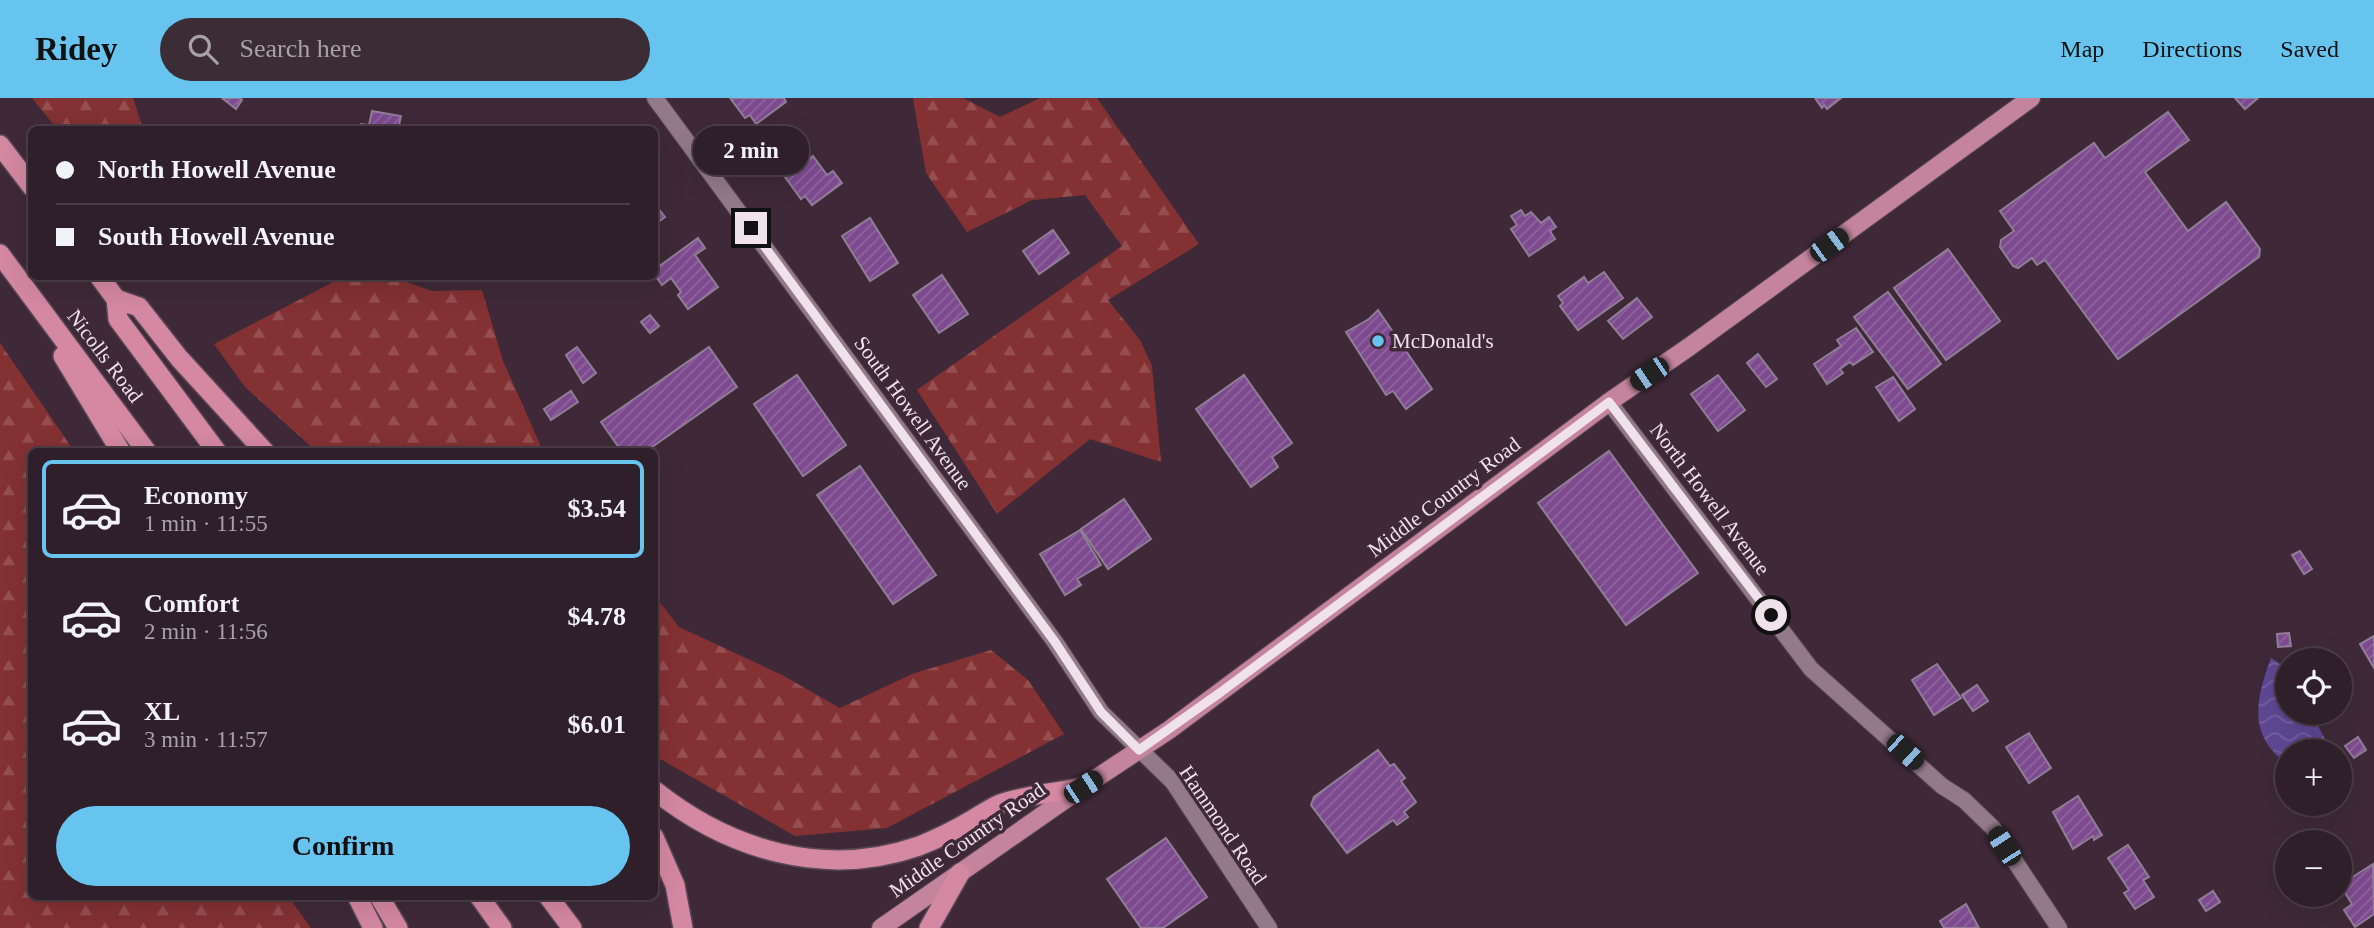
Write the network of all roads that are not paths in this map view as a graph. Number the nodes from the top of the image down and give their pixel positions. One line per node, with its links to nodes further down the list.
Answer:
1 (655, 98): 14 (street, South Howell Avenue)
2 (2031, 98): 9 (main road, Middle Country Road)
3 (0, 145): 4 (highway)
4 (28, 182)
5 (0, 254): 6 (highway, Nicolls Road)
6 (13, 271): 10 (highway); 11 (highway, Nicolls Road)
7 (102, 280): 8 (highway, Nicolls Road)
8 (116, 299): 12 (highway, Nicolls Road); 13 (highway)
9 (1609, 402): 14 (main road, Middle Country Road); 31 (street, North Howell Avenue)
10 (119, 448)
11 (145, 448)
12 (214, 448)
13 (261, 448)
14 (1139, 750): 15 (main road, Middle Country Road); 30 (street, Hammond Road)
15 (1083, 787): 16 (highway); 18 (main road, Middle Country Road)
16 (658, 793)
17 (658, 846): 27 (highway)
18 (960, 873): 28 (main road, Middle Country Road); 29 (highway)
19 (358, 900): 23 (highway)
20 (381, 900): 24 (highway)
21 (482, 900): 25 (highway)
22 (551, 900): 26 (highway)
23 (373, 928)
24 (398, 928)
25 (502, 928)
26 (572, 928)
27 (683, 928)
28 (881, 928)
29 (929, 928)
30 (1269, 928)
31 (2059, 928)

